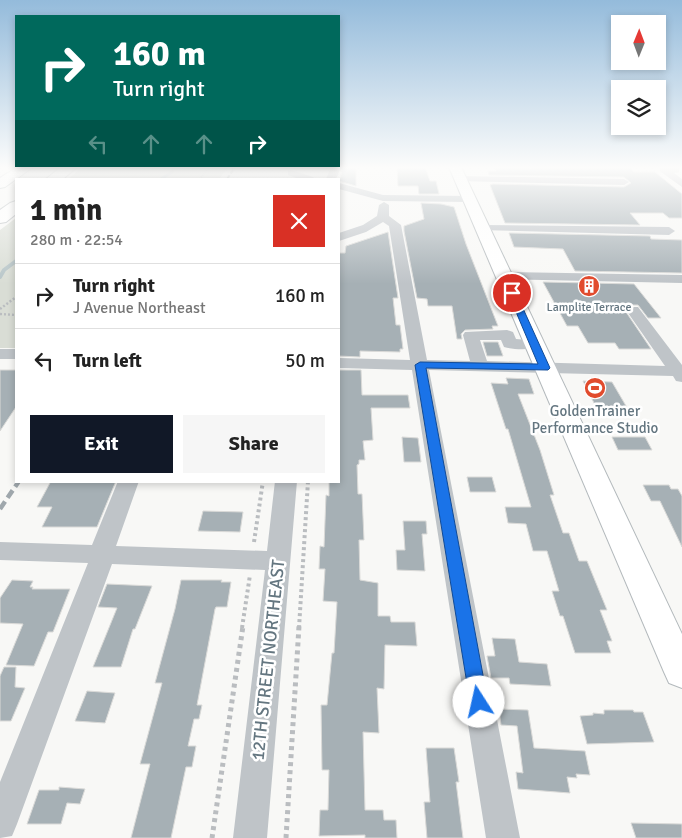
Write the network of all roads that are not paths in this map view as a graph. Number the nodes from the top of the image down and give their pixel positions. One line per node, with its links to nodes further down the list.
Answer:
1 (378, 206): 8 (street)
2 (381, 206): 16 (street)
3 (472, 206): 6 (main road)
4 (15, 207): 5 (highway)
5 (0, 218)
6 (483, 228): 7 (street); 9 (main road)
7 (670, 231)
8 (340, 237)
9 (505, 276): 10 (street); 14 (main road)
10 (682, 280)
11 (633, 310): 18 (street)
12 (0, 354): 13 (street)
13 (15, 354)
14 (540, 356): 17 (street); 17 (street); 18 (street); 24 (main road)
15 (340, 363): 16 (street)
16 (420, 365): 17 (street); 27 (street)
17 (480, 366)
18 (680, 373)
19 (128, 483): 22 (street)
20 (286, 483): 23 (street, 12TH STREET NORTHEAST)
21 (0, 551): 22 (street)
22 (102, 556): 23 (street); 25 (street)
23 (278, 561): 26 (street, 12TH STREET NORTHEAST)
24 (682, 672)
25 (0, 824)
26 (250, 838)
27 (503, 838)

